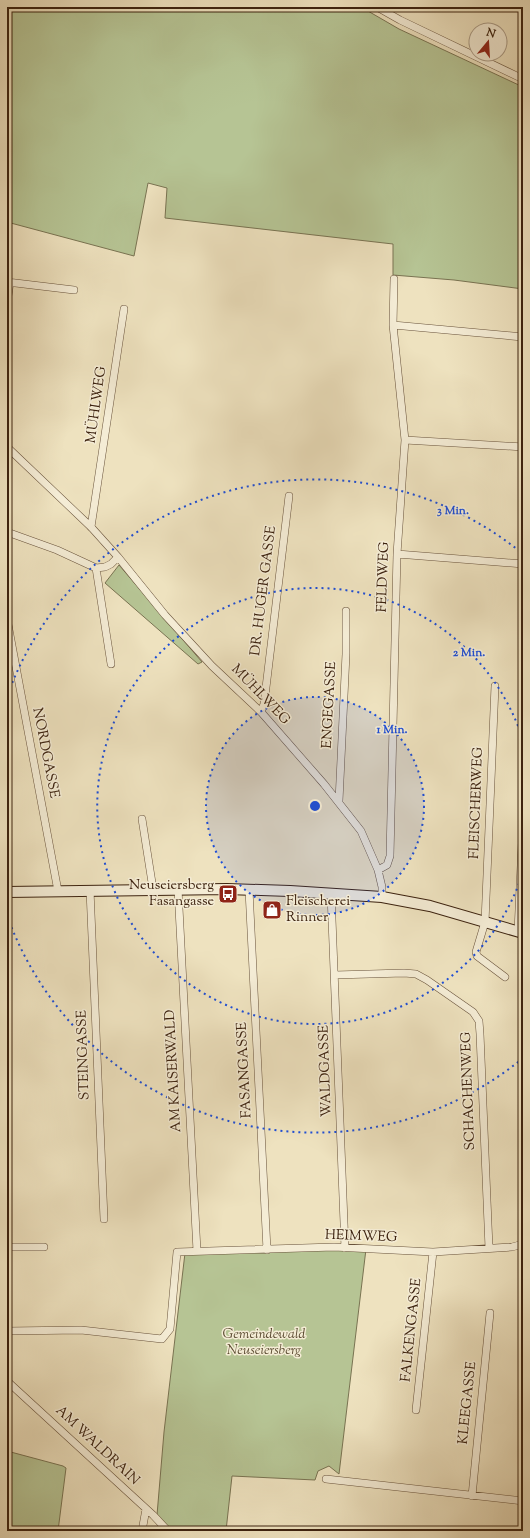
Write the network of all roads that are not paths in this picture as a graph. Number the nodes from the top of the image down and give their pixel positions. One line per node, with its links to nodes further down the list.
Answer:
1 (377, 7): 2 (street)
2 (523, 79)
3 (394, 279): 8 (street, FELDWEG)
4 (9, 282): 5 (street); 6 (street)
5 (74, 290)
6 (7, 303)
7 (124, 309): 14 (street, MÜHLWEG)
8 (393, 325): 9 (street); 10 (street, FELDWEG)
9 (523, 337)
10 (405, 440): 11 (street); 16 (street, FELDWEG)
11 (523, 446)
12 (7, 447): 14 (street, MÜHLWEG)
13 (289, 496): 24 (street, DR. HUGER GASSE)
14 (91, 527): 17 (street, MÜHLWEG)
15 (7, 532): 19 (street)
16 (397, 554): 18 (street); 28 (street, FELDWEG)
17 (118, 557): 19 (street); 24 (street, MÜHLWEG)
18 (523, 564)
19 (96, 568): 22 (street)
20 (346, 611): 25 (street, ENGEGASSE)
21 (7, 619): 33 (street, NORDGASSE)
22 (111, 664)
23 (495, 686): 37 (street, FLEISCHERWEG)
24 (261, 712): 25 (street, MÜHLWEG)
25 (338, 802): 28 (street, MÜHLWEG)
26 (142, 819): 31 (street)
27 (523, 821): 38 (street)
28 (378, 870): 36 (street, MÜHLWEG)
29 (178, 889): 31 (street); 32 (street); 48 (street, AM KAISERWALD)
30 (90, 890): 31 (street); 33 (street); 41 (street, STEINGASSE)
31 (153, 890)
32 (249, 890): 35 (street); 47 (street, FASANGASSE)
33 (58, 891): 34 (street)
34 (7, 892)
35 (331, 894): 36 (street); 39 (street, WALDGASSE)
36 (382, 897): 37 (street)
37 (485, 922): 38 (street); 40 (street, FLEISCHERWEG)
38 (521, 933)
39 (335, 975): 45 (street, WALDGASSE); 46 (street, SCHACHENWEG)
40 (505, 977)
41 (104, 1219)
42 (523, 1244): 46 (street, HEIMWEG)
43 (44, 1247): 44 (street)
44 (7, 1248)
45 (345, 1248): 47 (street, HEIMWEG); 49 (street, HEIMWEG)
46 (489, 1248): 49 (street, HEIMWEG)
47 (267, 1250): 48 (street, HEIMWEG)
48 (197, 1251): 51 (street, HEIMWEG)
49 (433, 1252): 53 (street, FALKENGASSE)
50 (490, 1313): 55 (street, KLEEGASSE)
51 (7, 1331)
52 (7, 1381): 57 (street, AM WALDRAIN)
53 (416, 1410)
54 (326, 1479): 55 (street)
55 (472, 1496): 56 (street)
56 (523, 1501)
57 (146, 1509): 58 (street); 59 (street, AM WALDRAIN)
58 (142, 1531)
59 (168, 1531)

